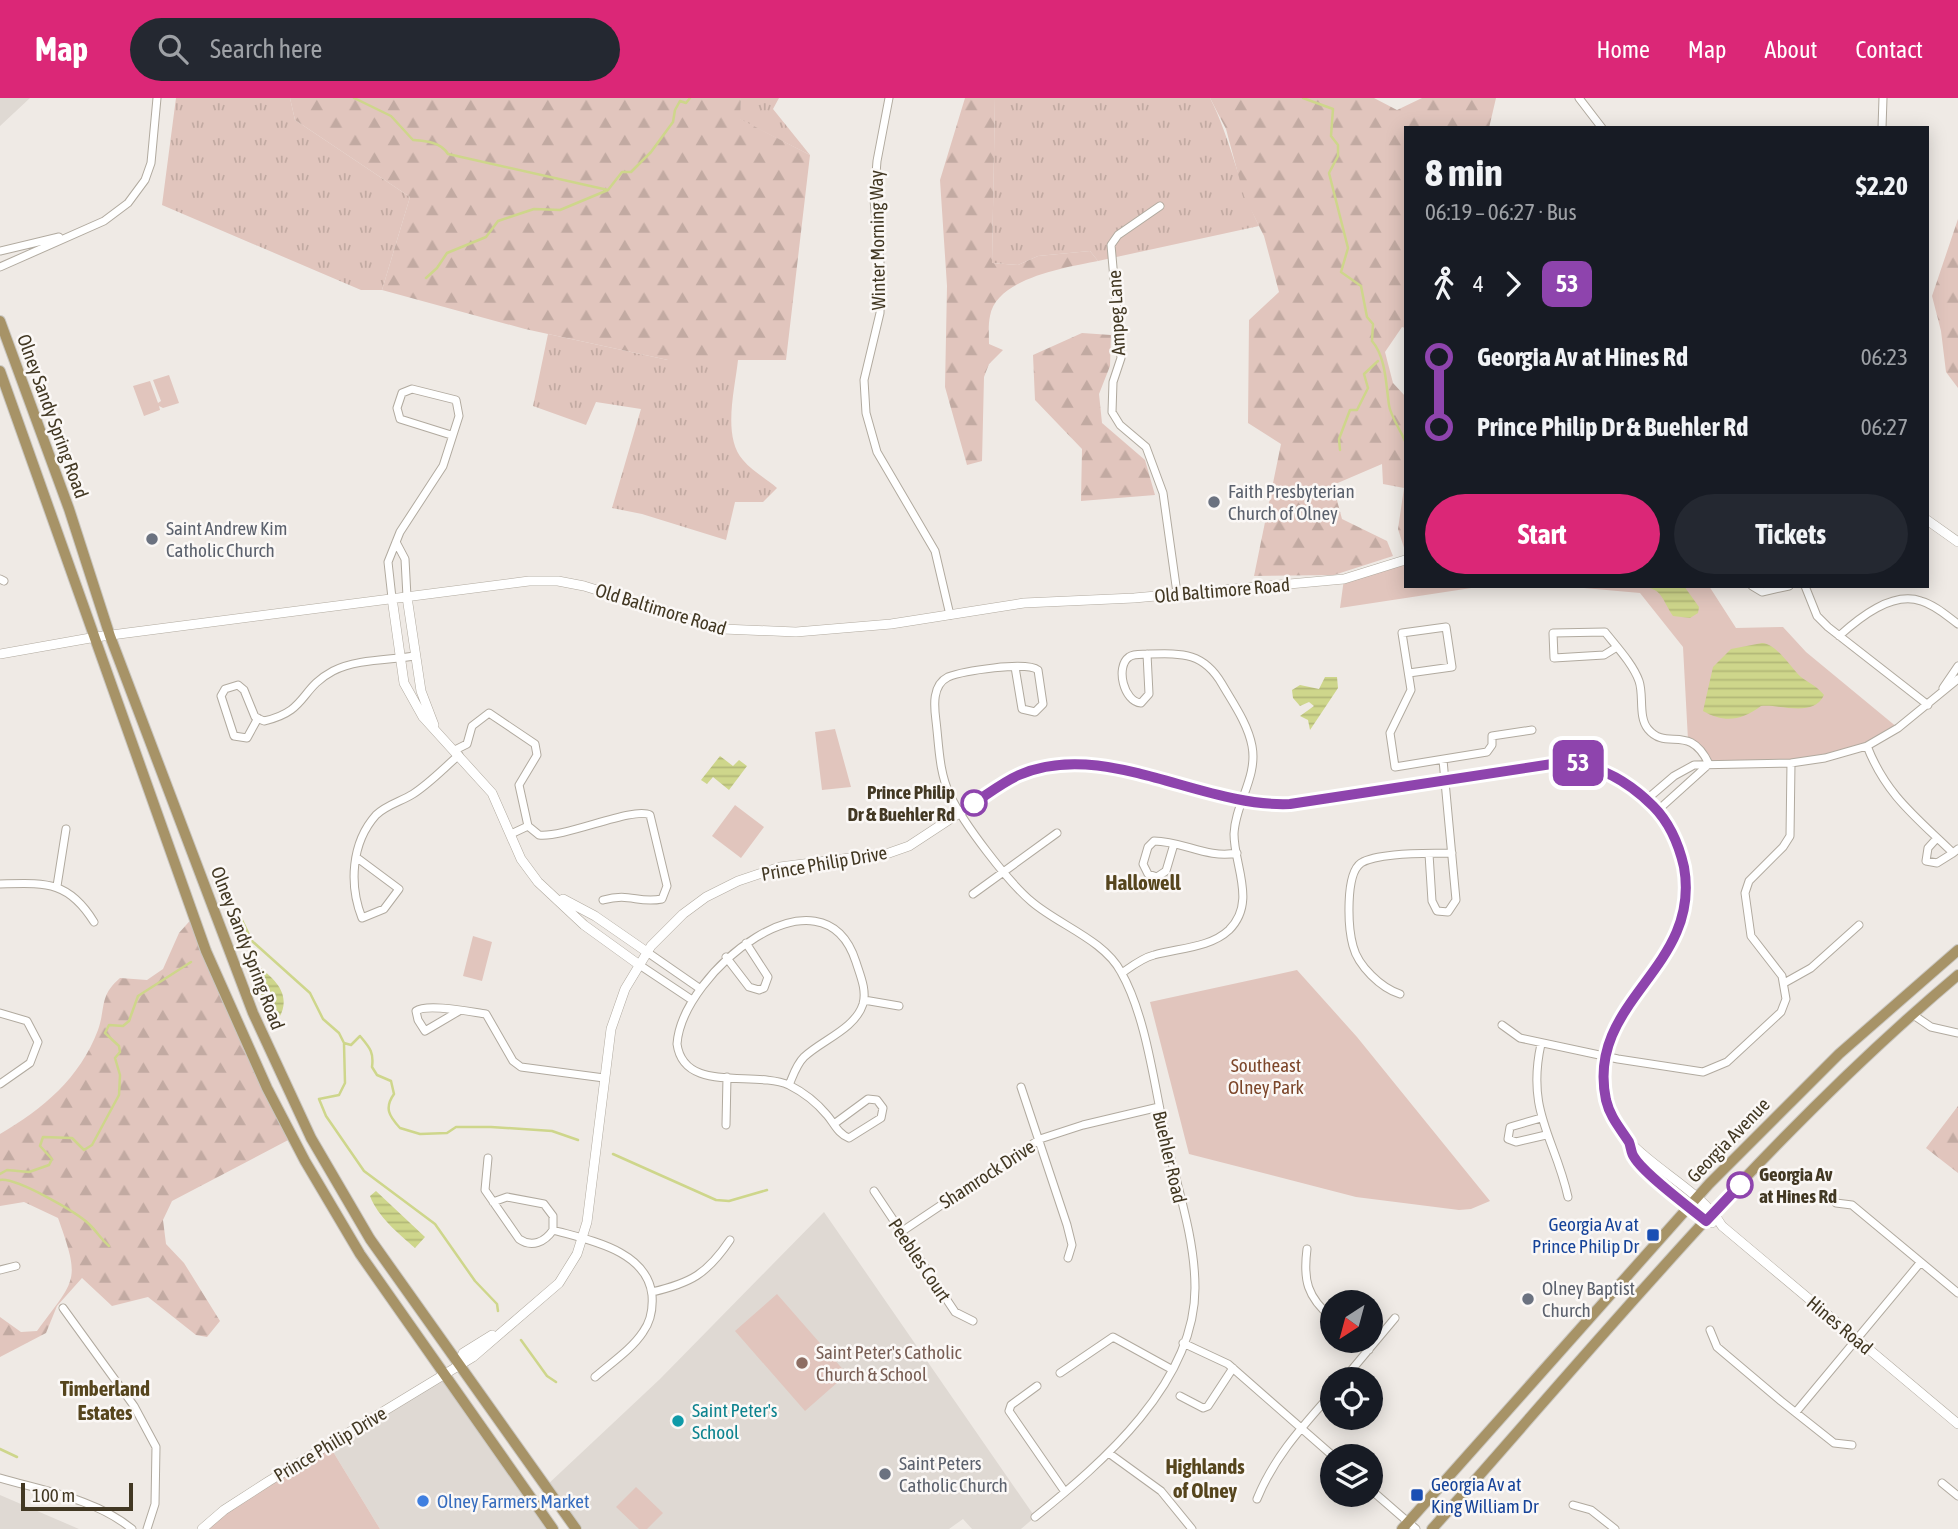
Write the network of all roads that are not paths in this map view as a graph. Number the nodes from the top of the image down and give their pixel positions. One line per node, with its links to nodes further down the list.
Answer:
1 (158, 98): 8 (street)
2 (890, 98): 24 (street, Winter Morning Way)
3 (1579, 98): 5 (street)
4 (1883, 98): 6 (street)
5 (1600, 126)
6 (1882, 126)
7 (1160, 206): 21 (street, Ampeg Lane)
8 (67, 235): 9 (street); 10 (street)
9 (0, 251)
10 (0, 267)
11 (0, 321): 26 (main road, Olney Sandy Spring Road)
12 (0, 371): 28 (main road, Olney Sandy Spring Road)
13 (451, 435): 13 (street); 15 (street)
14 (1929, 521): 16 (street)
15 (396, 542): 22 (street); 23 (street)
16 (1958, 542)
17 (1404, 560): 21 (street, Old Baltimore Road)
18 (1755, 588): 19 (street)
19 (1780, 588)
20 (1806, 588): 27 (street)
21 (1177, 593): 24 (street, Old Baltimore Road)
22 (407, 597): 23 (street, Old Baltimore Road); 24 (street, Old Baltimore Road); 32 (street)
23 (392, 598): 26 (street, Old Baltimore Road); 33 (street)
24 (950, 615)
25 (1958, 624): 27 (street)
26 (110, 636): 28 (street, Old Baltimore Road); 134 (main road, Olney Sandy Spring Road)
27 (1839, 636): 39 (street)
28 (96, 637): 30 (street, Old Baltimore Road); 139 (main road, Olney Sandy Spring Road)
29 (1617, 648): 29 (street); 47 (street)
30 (0, 654)
31 (1147, 654): 31 (street); 50 (street)
32 (415, 656): 33 (street); 42 (street)
33 (399, 659): 40 (street); 42 (street)
34 (1958, 666): 38 (street)
35 (1015, 667): 35 (street); 52 (street, Buehler Road)
36 (1409, 673): 36 (street); 45 (street)
37 (1958, 679): 38 (street)
38 (1939, 695): 39 (street)
39 (1928, 705): 43 (street)
40 (258, 718): 40 (street)
41 (1532, 730): 45 (street)
42 (439, 737): 44 (street)
43 (1867, 746): 46 (street); 57 (street)
44 (457, 752): 53 (street); 56 (street); 63 (street)
45 (1443, 760): 48 (street)
46 (1791, 763): 47 (street); 79 (street)
47 (1709, 764): 49 (street); 51 (street)
48 (1447, 778): 49 (street, Prince Philip Drive); 50 (street, Prince Philip Drive); 61 (street)
49 (1646, 800): 51 (street, Prince Philip Drive)
50 (1242, 802): 52 (street, Prince Philip Drive); 60 (street)
51 (1657, 811): 91 (street, Prince Philip Drive)
52 (960, 813): 64 (street, Buehler Road); 74 (street, Prince Philip Drive)
53 (528, 826): 56 (street); 69 (street)
54 (66, 829): 66 (street)
55 (1057, 833): 64 (street)
56 (511, 834): 67 (street)
57 (1937, 838): 59 (street); 59 (street)
58 (1174, 844): 58 (street); 60 (street)
59 (1955, 851)
60 (1237, 853): 77 (street)
61 (1452, 853): 62 (street); 62 (street)
62 (1429, 854): 81 (street)
63 (356, 857): 63 (street)
64 (1004, 871): 68 (street); 77 (street, Buehler Road)
65 (0, 884): 66 (street)
66 (57, 886): 70 (street)
67 (549, 892): 74 (street); 76 (street)
68 (974, 894)
69 (603, 900)
70 (94, 922)
71 (1859, 925): 79 (street)
72 (746, 943): 75 (street); 75 (street); 83 (street)
73 (1958, 950): 107 (main road, Georgia Avenue)
74 (647, 952): 76 (street, Prince Philip Drive); 80 (street)
75 (726, 957): 80 (street)
76 (638, 964): 82 (street); 93 (street, Prince Philip Drive)
77 (1122, 973): 97 (street, Buehler Road)
78 (1958, 975): 87 (main road, Georgia Avenue)
79 (1786, 982): 91 (street)
80 (699, 988): 82 (street)
81 (1400, 994)
82 (692, 1000): 92 (street)
83 (864, 1000): 84 (street); 95 (street)
84 (899, 1006)
85 (459, 1011): 85 (street); 93 (street)
86 (0, 1013): 94 (street)
87 (1912, 1014): 89 (street); 111 (main road, Georgia Avenue)
88 (1502, 1025): 90 (street)
89 (1958, 1033)
90 (1541, 1044): 91 (street); 98 (street)
91 (1606, 1056): 103 (street, Prince Philip Drive)
92 (727, 1077): 95 (street); 100 (street)
93 (604, 1078): 116 (street, Prince Philip Drive)
94 (0, 1084)
95 (789, 1085): 99 (street)
96 (1021, 1087): 102 (street)
97 (1159, 1107): 102 (street, Shamrock Drive); 132 (street, Buehler Road)
98 (1541, 1118): 101 (street); 101 (street)
99 (834, 1124): 99 (street)
100 (726, 1125)
101 (1546, 1135): 106 (street)
102 (1040, 1139): 115 (street, Shamrock Drive); 119 (street)
103 (1629, 1143): 107 (street, Prince Philip Drive); 110 (street, Prince Philip Drive)
104 (488, 1157): 108 (street)
105 (874, 1191): 115 (street, Peebles Court)
106 (1568, 1197)
107 (1698, 1197): 110 (main road, Georgia Avenue); 111 (street, Prince Philip Drive)
108 (493, 1202): 114 (street); 114 (street)
109 (1836, 1203): 120 (street)
110 (1688, 1207): 112 (street, Prince Philip Drive); 158 (main road, Georgia Avenue)
111 (1714, 1212): 112 (main road, Georgia Avenue); 113 (street, Hines Road)
112 (1706, 1221): 113 (street, Hines Road); 165 (main road, Georgia Avenue)
113 (1722, 1226): 131 (street, Hines Road)
114 (553, 1230): 116 (street)
115 (901, 1232): 128 (street, Peebles Court)
116 (583, 1239): 123 (street); 134 (street, Prince Philip Drive)
117 (730, 1240): 123 (street)
118 (1307, 1249): 125 (street)
119 (1068, 1258)
120 (1920, 1263): 124 (street); 131 (street)
121 (16, 1266): 122 (street)
122 (0, 1270)
123 (652, 1292): 140 (street)
124 (1958, 1293)
125 (1320, 1307)
126 (63, 1308): 160 (street)
127 (1395, 1318): 130 (street)
128 (973, 1321)
129 (1710, 1330): 144 (street)
130 (1383, 1333)
131 (1857, 1339): 144 (street); 145 (street, Hines Road)
132 (1183, 1343): 136 (street); 137 (street, Buehler Road)
133 (1366, 1353): 135 (street)
134 (460, 1362): 139 (street, Prince Philip Drive); 163 (main road, Olney Sandy Spring Road)
135 (1354, 1367)
136 (1233, 1368): 142 (street); 146 (street)
137 (1171, 1369): 138 (street); 149 (street, Buehler Road)
138 (1060, 1373)
139 (443, 1374): 161 (street, Prince Philip Drive); 162 (main road, Olney Sandy Spring Road)
140 (595, 1377)
141 (1037, 1386): 152 (street)
142 (1180, 1396)
143 (1320, 1406): 146 (street)
144 (1796, 1412): 148 (street)
145 (1958, 1424)
146 (1301, 1427): 147 (street); 154 (street)
147 (1320, 1444)
148 (1852, 1445)
149 (1110, 1454): 152 (street, Buehler Road); 164 (street)
150 (0, 1478): 159 (street)
151 (1942, 1483): 153 (street)
152 (1065, 1492): 157 (street, Buehler Road)
153 (1958, 1496)
154 (1257, 1499)
155 (1383, 1502): 158 (street)
156 (1573, 1505): 166 (street)
157 (1035, 1517)
158 (1409, 1527)
159 (132, 1529)
160 (147, 1529)
161 (202, 1529)
162 (553, 1529)
163 (576, 1529)
164 (1192, 1529)
165 (1432, 1529)
166 (1615, 1529)

